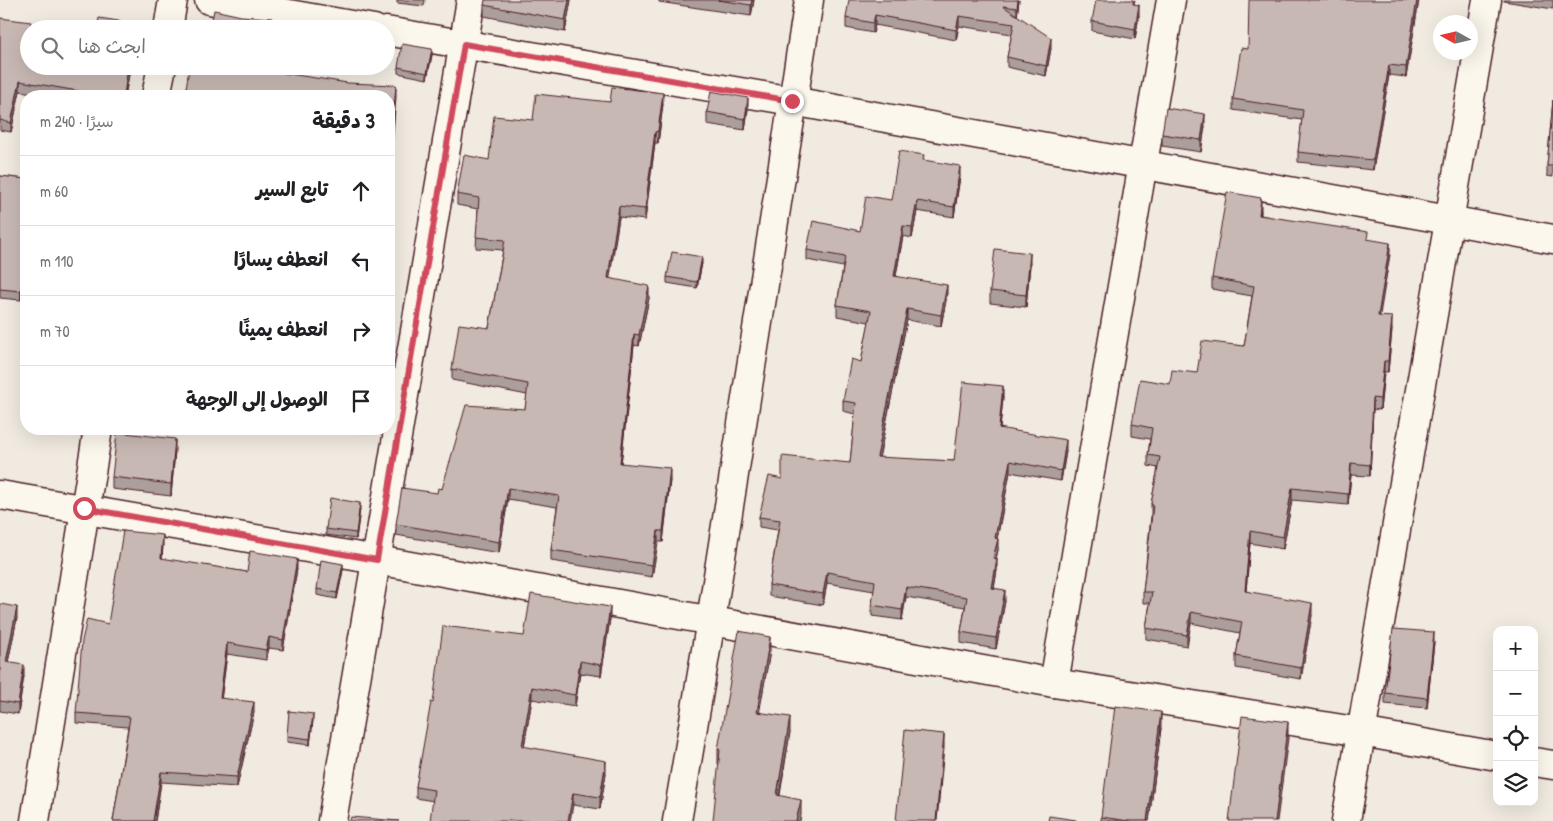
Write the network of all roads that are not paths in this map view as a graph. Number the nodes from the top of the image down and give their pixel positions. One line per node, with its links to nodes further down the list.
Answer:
1 (173, 0): 7 (street)
2 (209, 0): 8 (street)
3 (471, 0): 10 (street)
4 (809, 0): 13 (street)
5 (1171, 0): 14 (street)
6 (1487, 0): 15 (street)
7 (170, 20)
8 (323, 20)
9 (395, 32): 10 (street)
10 (464, 44): 13 (street); 20 (street)
11 (160, 75): 12 (street)
12 (157, 90)
13 (792, 101): 14 (street); 21 (street)
14 (1144, 165): 15 (street); 22 (street)
15 (1448, 220): 16 (street); 23 (street)
16 (1553, 238)
17 (97, 435): 19 (street)
18 (0, 494): 19 (street)
19 (84, 508): 20 (street); 27 (street)
20 (377, 560): 21 (street); 28 (street)
21 (711, 620): 22 (street); 29 (street)
22 (1054, 683): 23 (street)
23 (1361, 732): 24 (street); 30 (street)
24 (1493, 755)
25 (1538, 763): 26 (street)
26 (1553, 765)
27 (34, 821)
28 (332, 821)
29 (677, 821)
30 (1346, 821)

